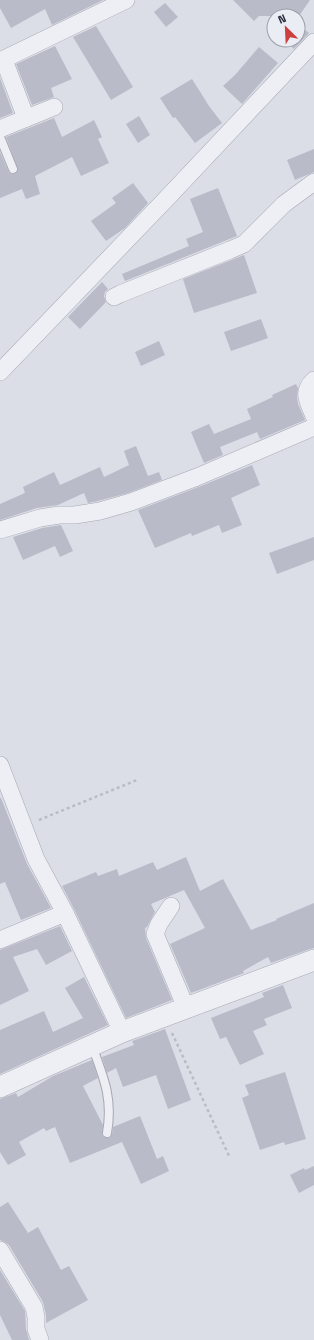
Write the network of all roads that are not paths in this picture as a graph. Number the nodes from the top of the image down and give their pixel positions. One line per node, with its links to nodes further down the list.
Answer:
1 (126, 0): 3 (street)
2 (314, 42): 11 (street)
3 (2, 60): 5 (street)
4 (54, 107): 5 (street)
5 (26, 118): 6 (street)
6 (0, 130)
7 (0, 137): 8 (lane)
8 (13, 169)
9 (314, 182): 10 (street)
10 (114, 298)
11 (0, 372)
12 (314, 380): 13 (street)
13 (314, 416)
14 (314, 427): 15 (street)
15 (0, 530)
16 (0, 765): 18 (street)
17 (170, 906): 21 (street)
18 (65, 913): 19 (street); 22 (street)
19 (0, 940)
20 (314, 960): 21 (street)
21 (186, 1008): 22 (street)
22 (122, 1032): 23 (street)
23 (92, 1046): 24 (street); 25 (lane)
24 (0, 1087)
25 (107, 1133)
26 (0, 1250): 27 (street)
27 (40, 1340)

